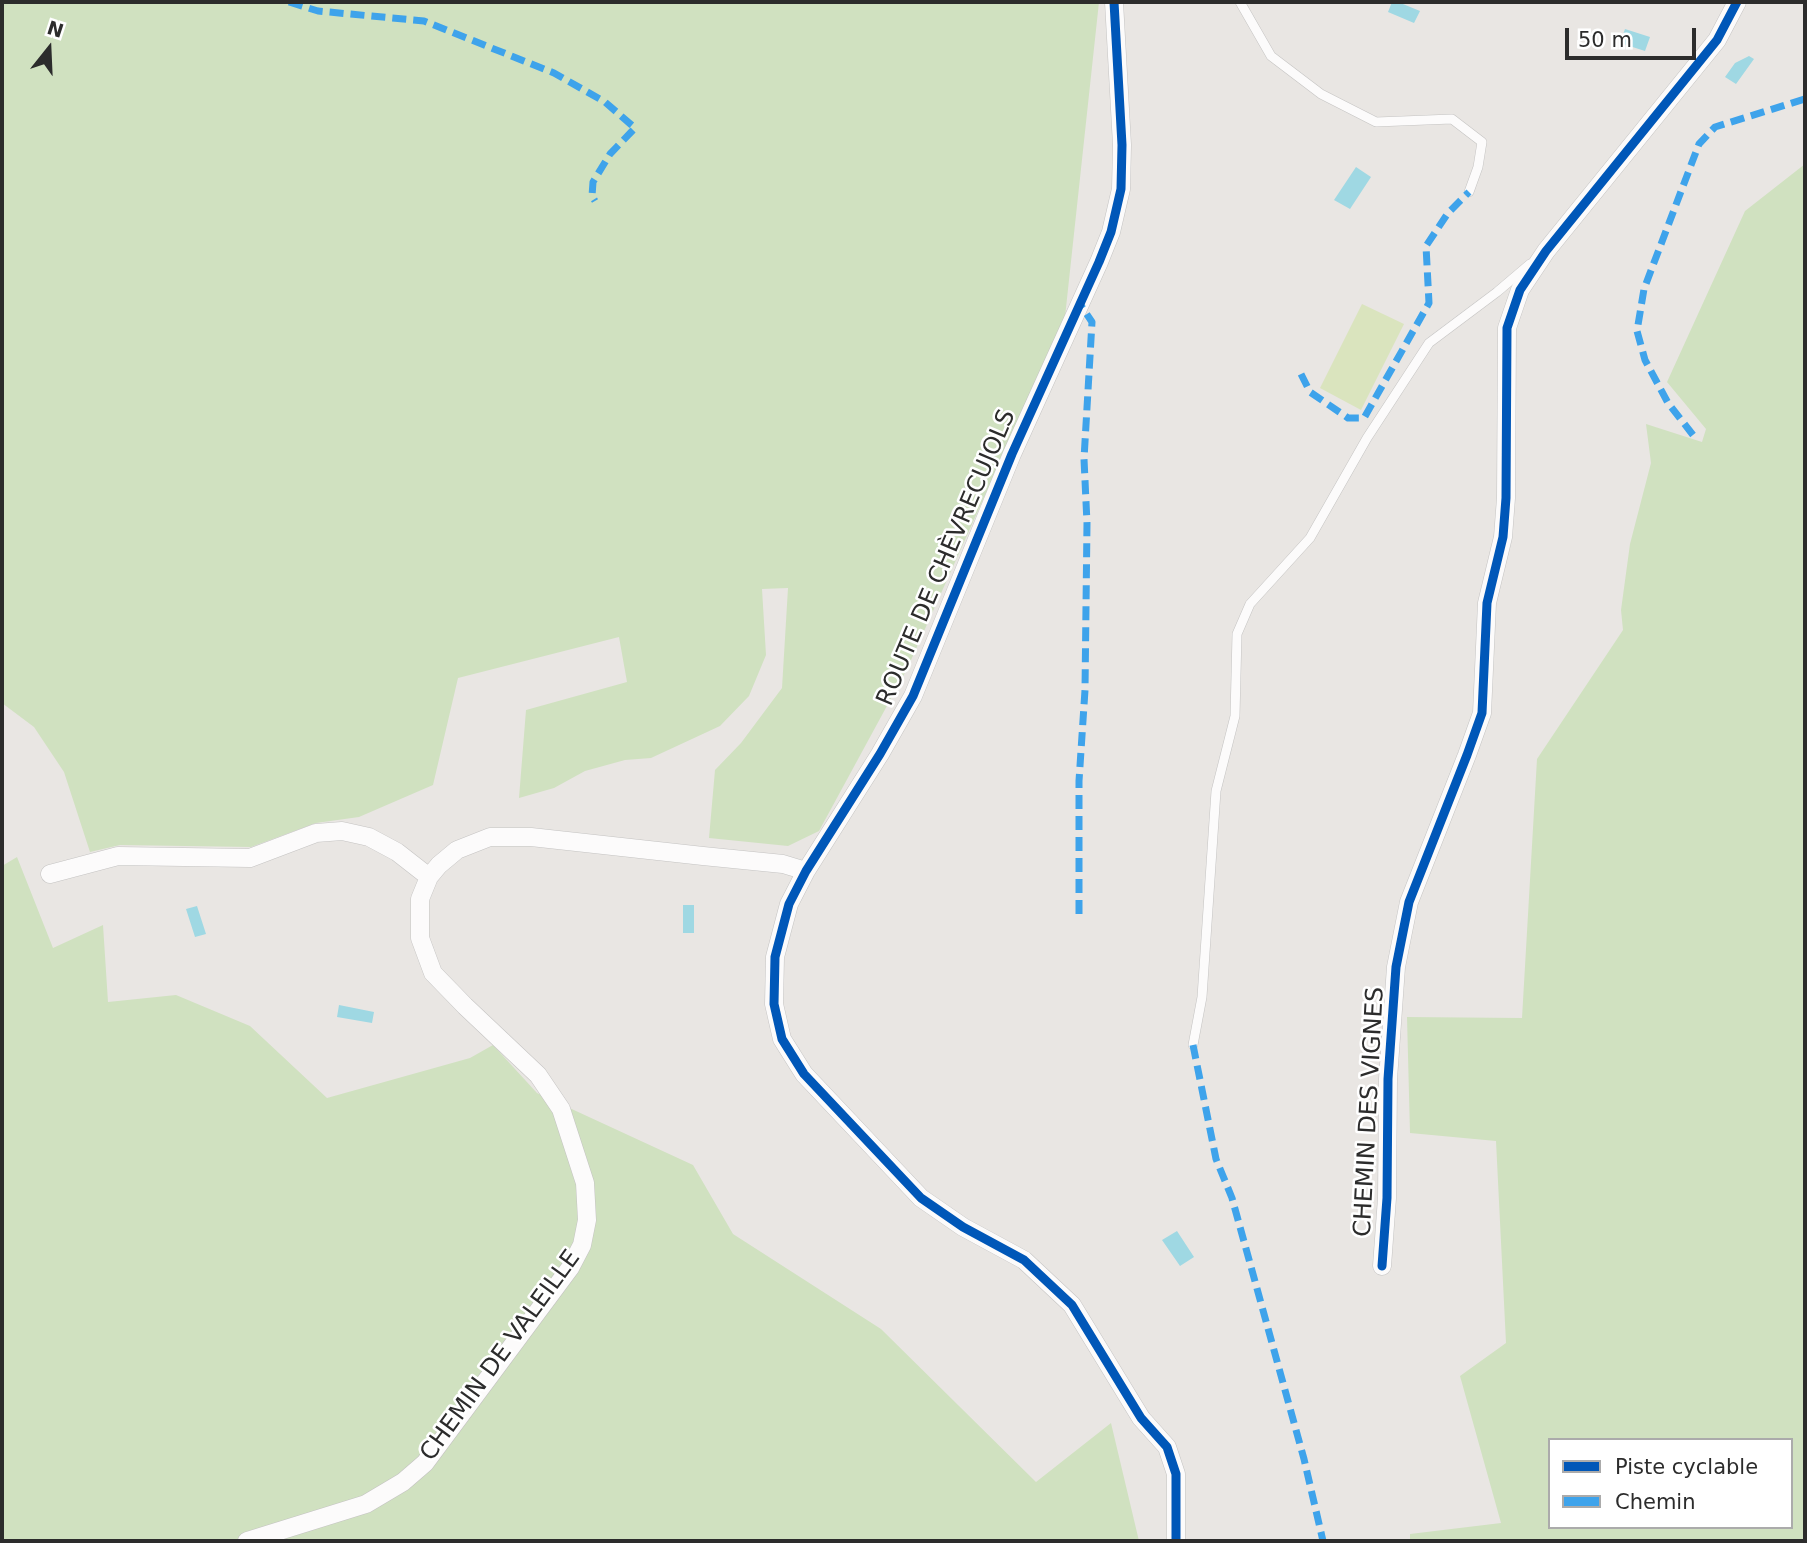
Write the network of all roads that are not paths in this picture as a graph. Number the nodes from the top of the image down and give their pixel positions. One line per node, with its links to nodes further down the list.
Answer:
1 (1114, 2): 6 (street, ROUTE DE CHÈVRECUJOLS)
2 (1240, 2): 4 (lane)
3 (1737, 2): 5 (street, CHEMIN DES VIGNES)
4 (1469, 192)
5 (1546, 251): 9 (lane); 10 (street, CHEMIN DES VIGNES)
6 (806, 871): 8 (street); 12 (street, ROUTE DE CHÈVRECUJOLS)
7 (50, 874): 8 (street)
8 (429, 877): 11 (street, CHEMIN DE VALEILLE)
9 (1193, 1045)
10 (1382, 1266)
11 (247, 1541)
12 (1176, 1541)

